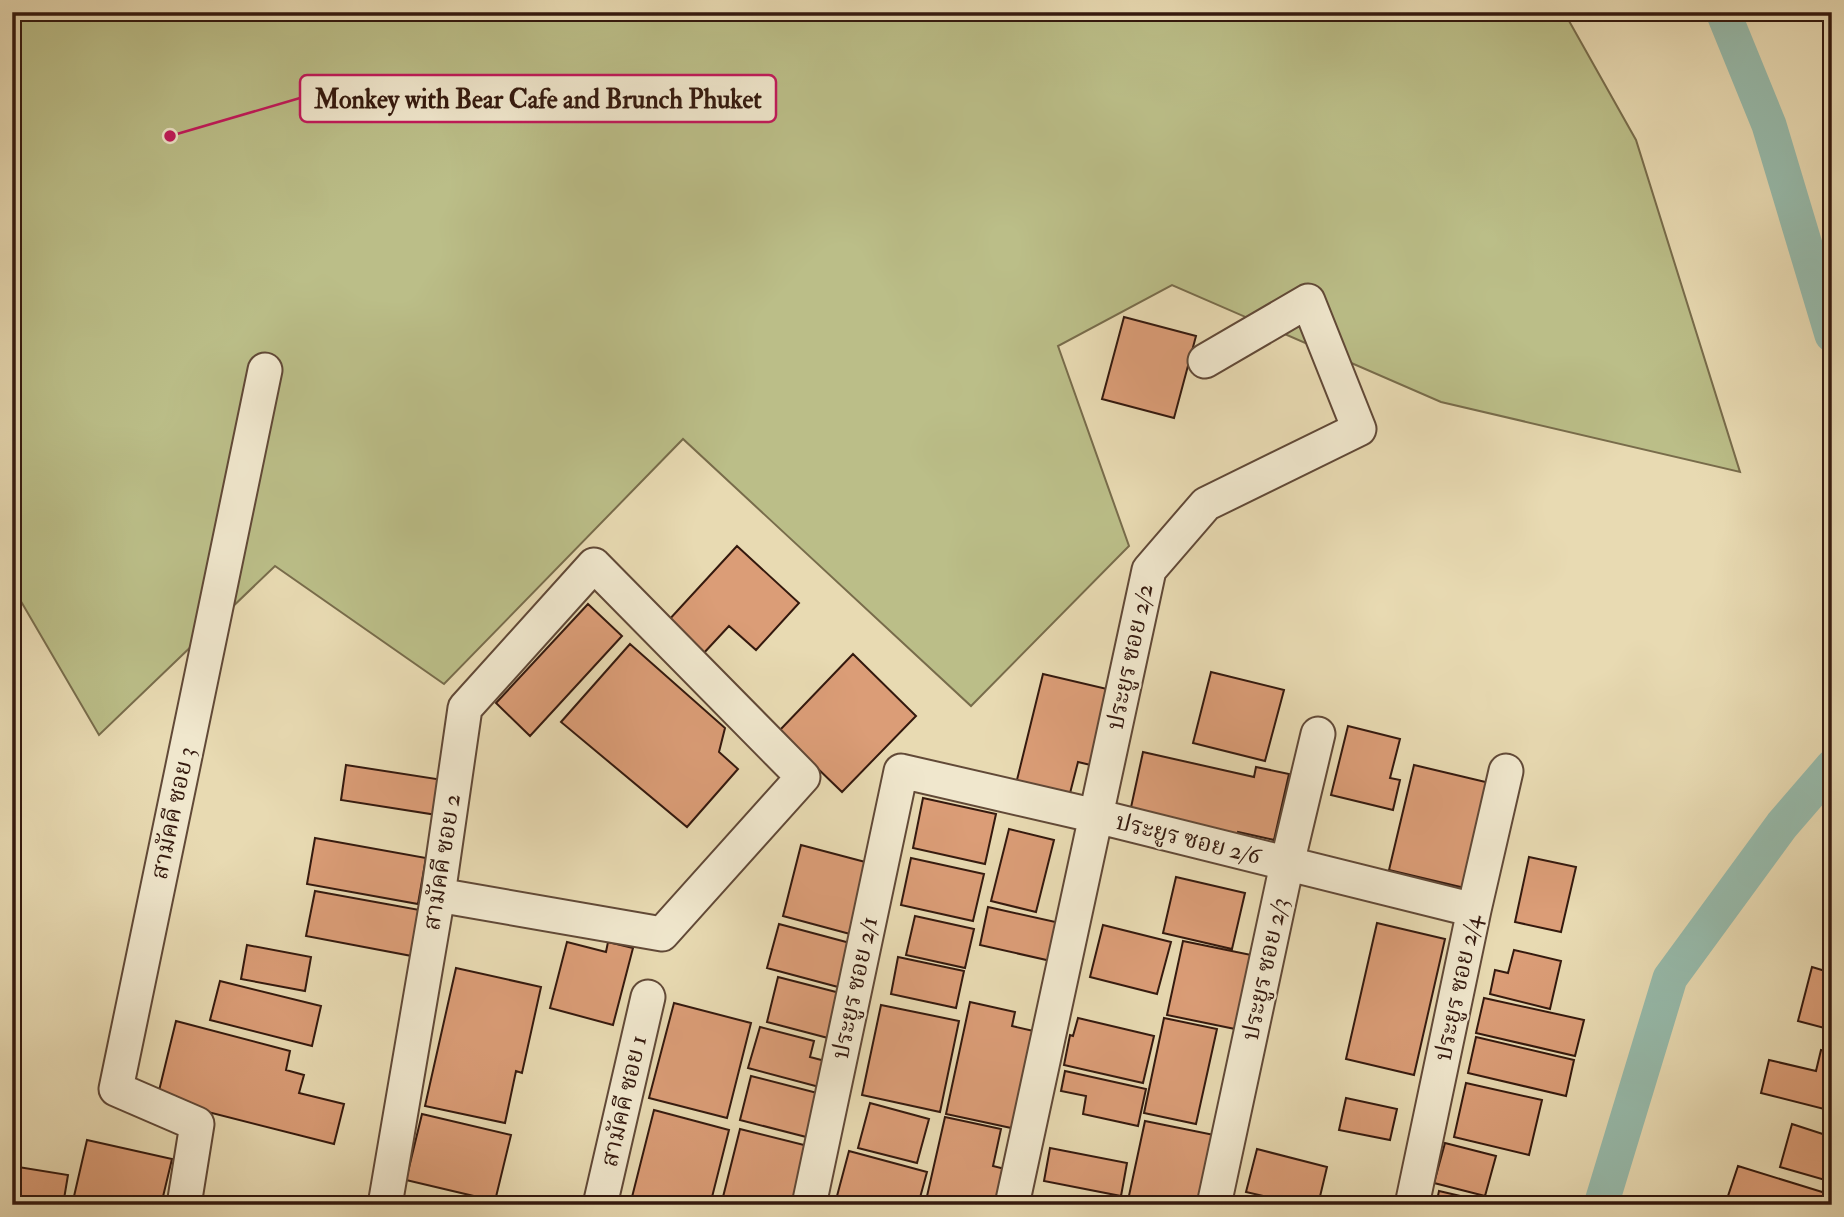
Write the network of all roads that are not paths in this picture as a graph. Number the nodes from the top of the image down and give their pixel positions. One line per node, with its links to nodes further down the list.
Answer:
1 (1205, 361): 6 (street, ประยูร ซอย 2/2)
2 (265, 370): 11 (street, สามัคคี ซอย 3)
3 (1318, 734): 7 (street, ประยูร ซอย 2/3)
4 (901, 771): 6 (street, ประยูร ซอย 2/6); 14 (street, ประยูร ซอย 2/1)
5 (1506, 771): 9 (street, ประยูร ซอย 2/4)
6 (1096, 816): 7 (street, ประยูร ซอย 2/6); 15 (street, ประยูร ซอย 2/2)
7 (1287, 864): 9 (street, ประยูร ซอย 2/6); 16 (street, ประยูร ซอย 2/3)
8 (438, 895): 8 (street, สามัคคี ซอย 2); 12 (street, สามัคคี ซอย 2)
9 (1474, 910): 17 (street, ประยูร ซอย 2/4)
10 (648, 997): 13 (street, สามัคคี ซอย 1)
11 (184, 1205)
12 (385, 1205)
13 (600, 1205)
14 (809, 1205)
15 (1012, 1205)
16 (1214, 1205)
17 (1412, 1205)

